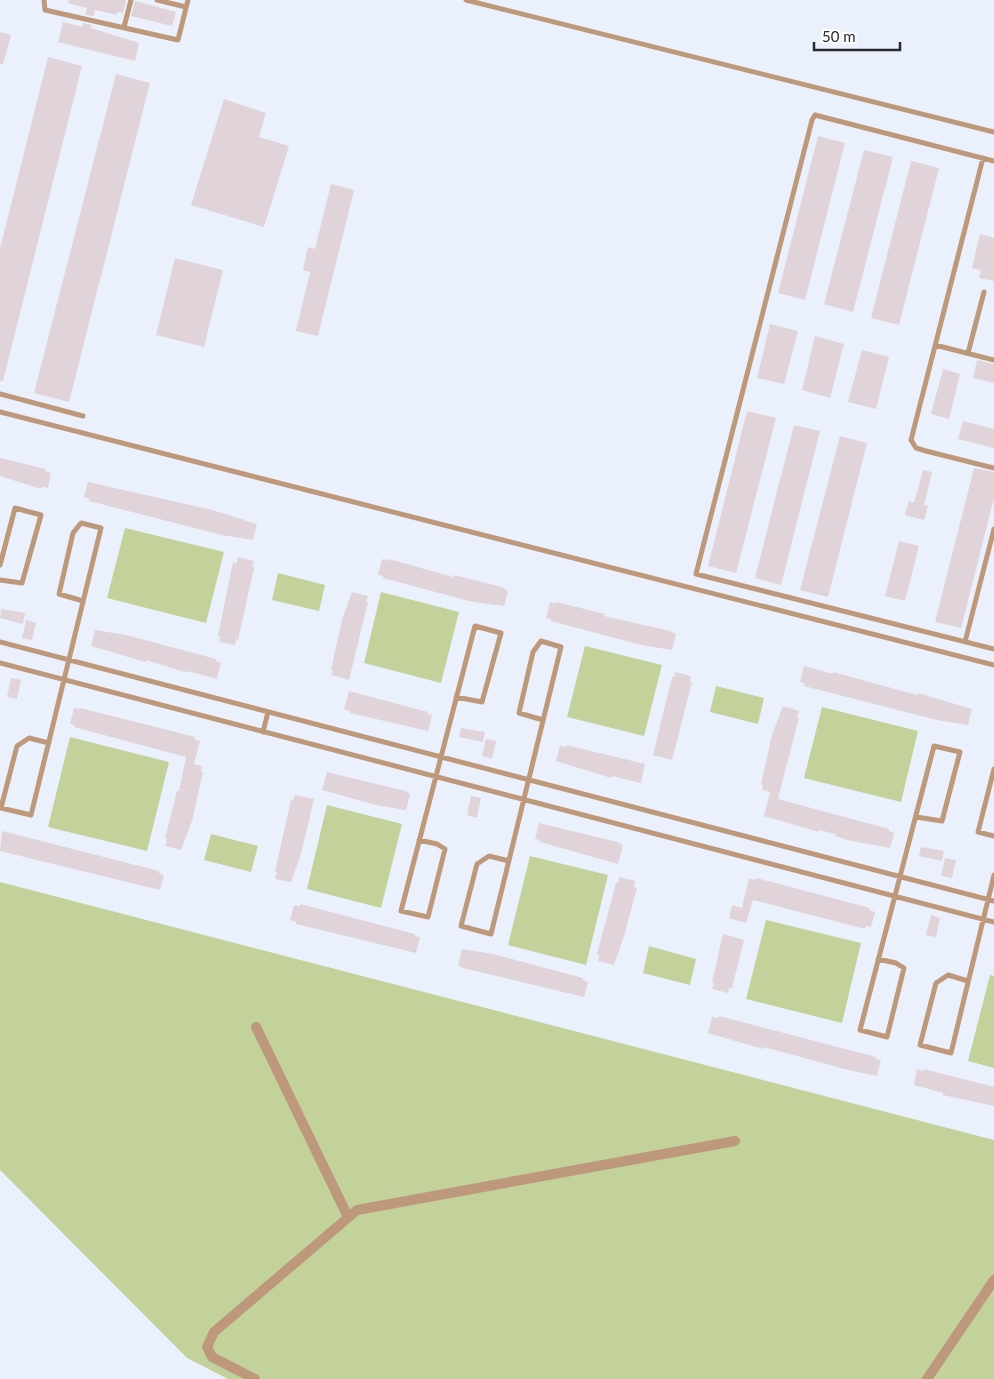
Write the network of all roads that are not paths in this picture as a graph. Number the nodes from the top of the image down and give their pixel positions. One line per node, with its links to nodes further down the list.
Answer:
1 (44, 0): 7 (lane)
2 (131, 0): 7 (lane)
3 (157, 0): 6 (lane)
4 (188, 0): 6 (lane)
5 (466, 0): 8 (lane)
6 (186, 7): 7 (lane)
7 (124, 27)
8 (994, 132)
9 (983, 158): 10 (lane); 12 (lane); 24 (lane)
10 (994, 161)
11 (984, 292): 13 (lane)
12 (935, 345): 13 (lane); 18 (lane)
13 (968, 353): 14 (lane)
14 (994, 360)
15 (0, 394): 17 (lane)
16 (0, 412): 28 (lane)
17 (83, 416)
18 (994, 468)
19 (994, 529): 24 (lane)
20 (0, 565): 21 (lane)
21 (0, 580)
22 (83, 601): 22 (lane); 26 (lane)
23 (0, 642): 26 (lane)
24 (965, 642): 25 (lane)
25 (994, 650)
26 (69, 660): 29 (lane); 31 (lane)
27 (0, 664): 29 (lane)
28 (994, 666)
29 (64, 680): 33 (lane); 34 (lane)
30 (456, 698): 30 (lane); 35 (lane)
31 (268, 712): 33 (lane); 35 (lane)
32 (544, 720): 32 (lane); 38 (lane)
33 (264, 732): 37 (lane)
34 (49, 743): 34 (lane)
35 (441, 757): 37 (lane); 38 (lane)
36 (994, 769): 41 (lane)
37 (436, 777): 39 (lane); 42 (lane)
38 (529, 780): 39 (lane); 45 (lane)
39 (524, 800): 43 (lane); 46 (lane)
40 (916, 817): 40 (lane); 45 (lane)
41 (994, 836)
42 (419, 840): 42 (lane)
43 (509, 861): 43 (lane)
44 (994, 875): 47 (lane)
45 (900, 876): 46 (lane); 47 (lane)
46 (895, 896): 48 (lane); 50 (lane)
47 (991, 900): 48 (lane)
48 (983, 919): 49 (lane); 51 (lane)
49 (994, 922)
50 (878, 959): 50 (lane)
51 (968, 980): 51 (lane)
52 (256, 1027): 54 (street)
53 (735, 1141): 54 (street)
54 (348, 1217): 56 (street)
55 (994, 1280): 57 (street)
56 (255, 1379)
57 (927, 1379)

